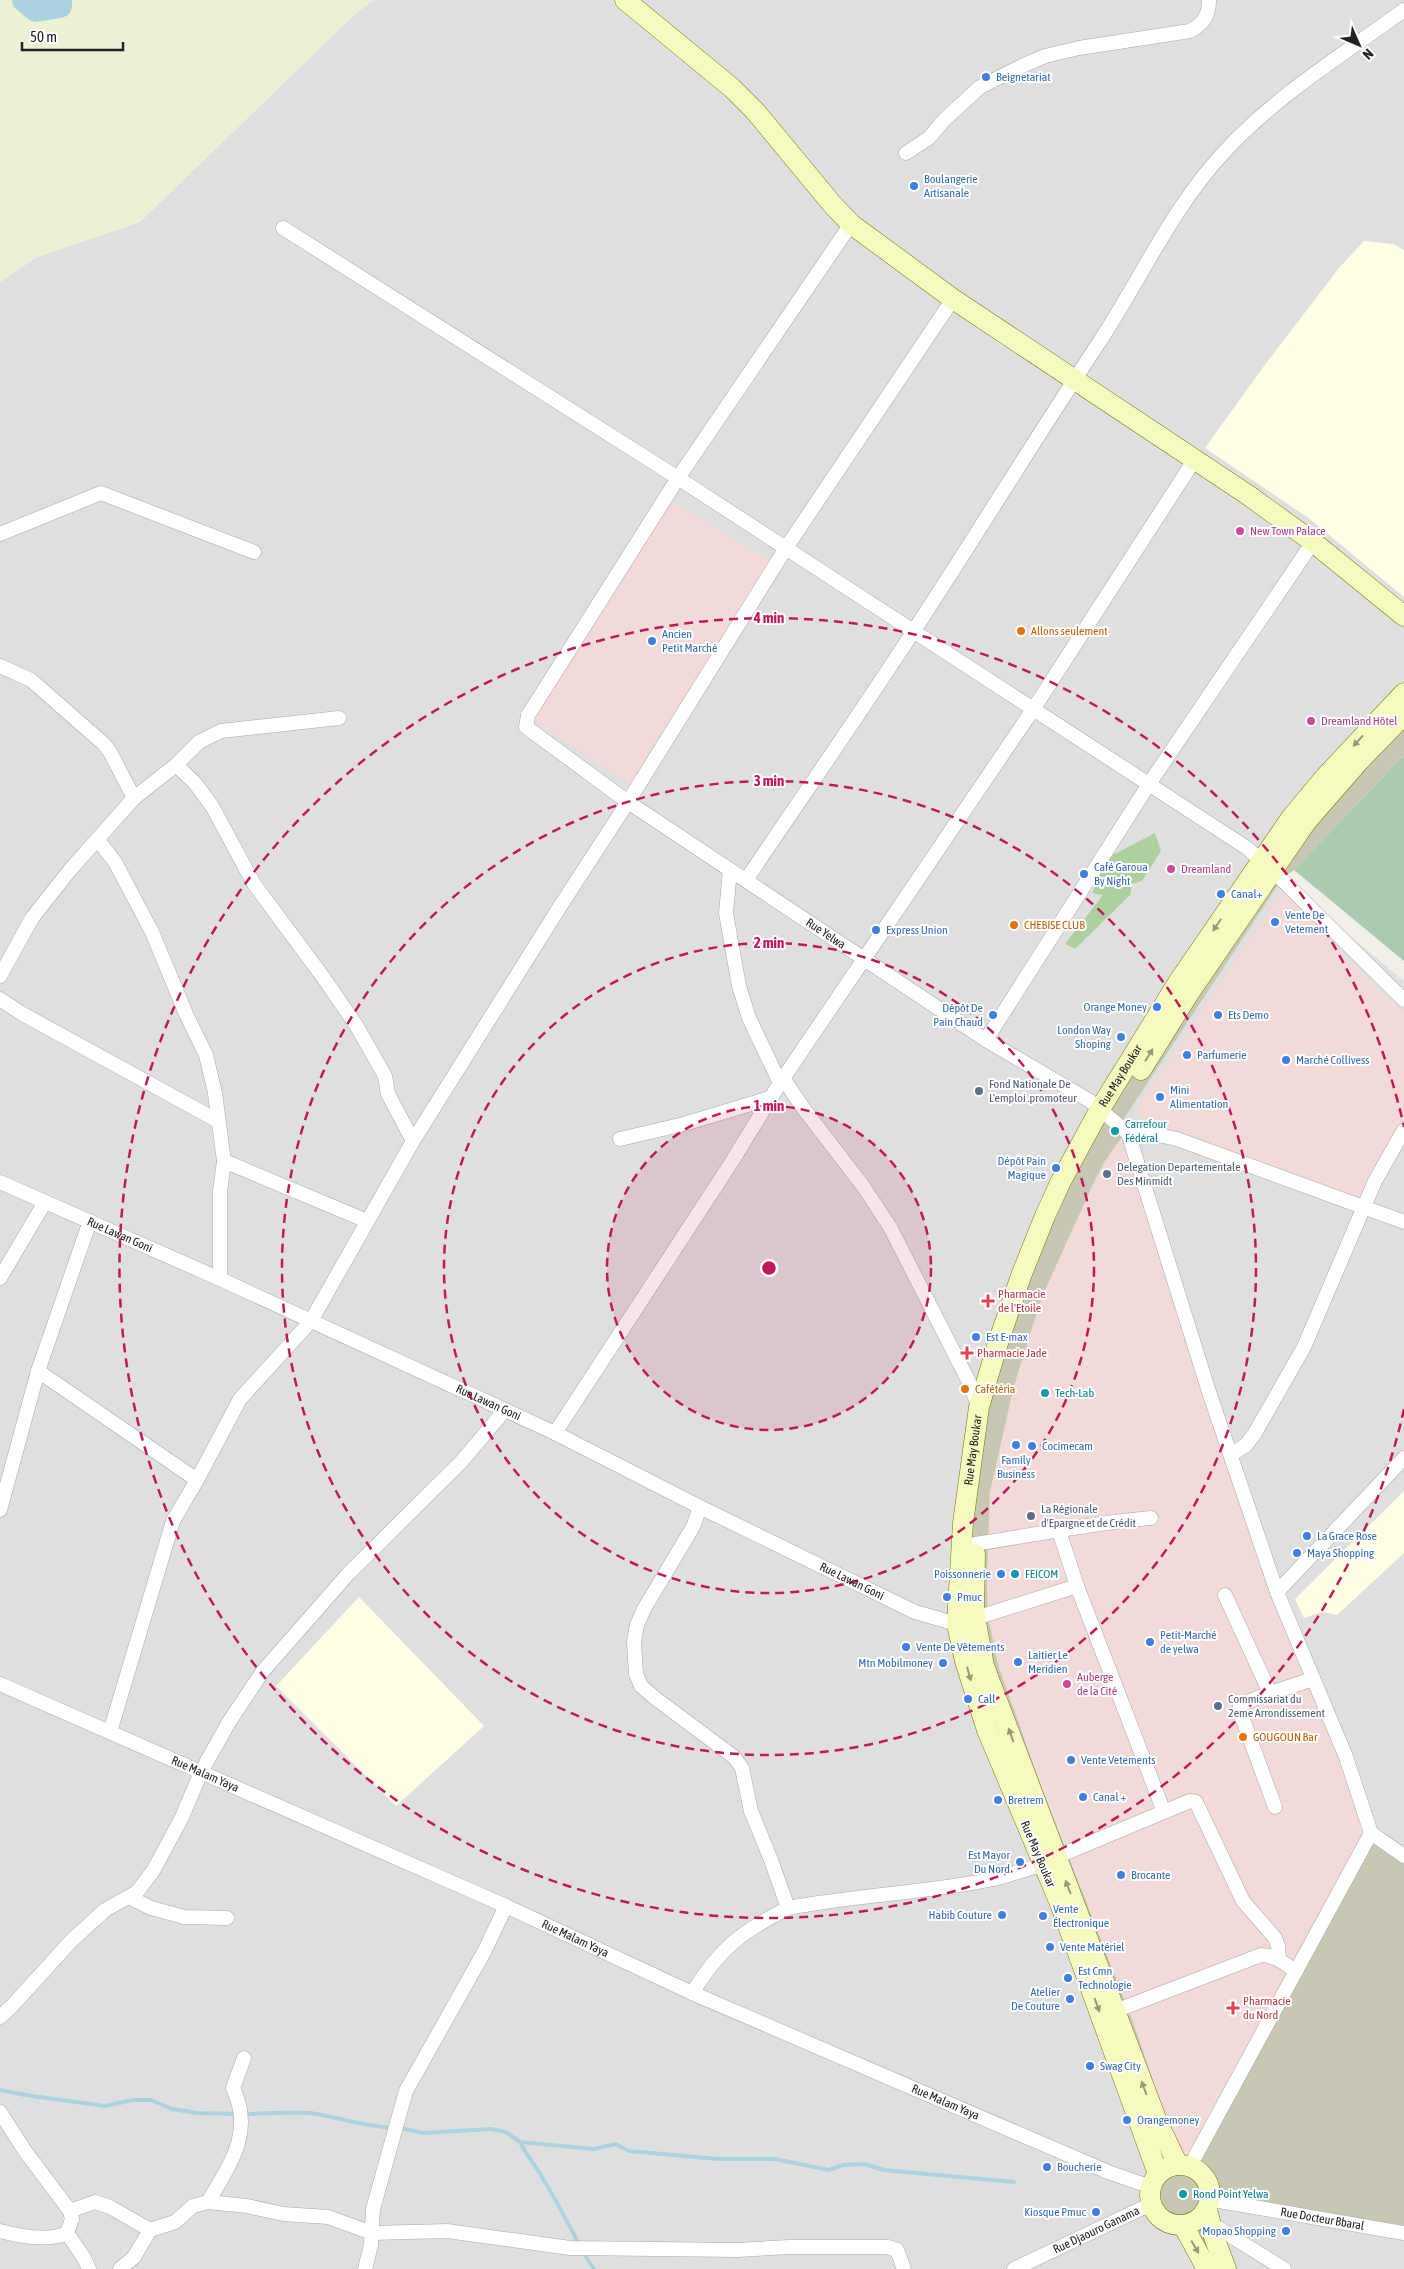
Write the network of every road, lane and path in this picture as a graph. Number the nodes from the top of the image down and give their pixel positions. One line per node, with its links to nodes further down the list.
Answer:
1 (625, 0): 5 (main road)
2 (1209, 0): 4 (street)
3 (1404, 10): 8 (street)
4 (906, 153)
5 (851, 224): 7 (main road); 10 (street)
6 (283, 228): 10 (street)
7 (953, 299): 8 (main road); 13 (street)
8 (1074, 380): 9 (main road); 16 (street)
9 (1195, 459): 12 (main road); 19 (street)
10 (678, 478): 13 (street); 25 (street, Rue Yelwa)
11 (0, 534): 14 (street)
12 (1313, 542): 15 (main road); 23 (street)
13 (786, 548): 16 (street); 25 (street)
14 (254, 552)
15 (1404, 616)
16 (913, 632): 19 (street); 29 (street)
17 (0, 666): 24 (street)
18 (1404, 693): 27 (main road, Rue May Boukar, one-way to 27)
19 (1034, 708): 23 (street); 30 (street)
20 (1404, 715): 27 (main road, Rue May Boukar)
21 (339, 718): 22 (street)
22 (176, 765): 24 (street); 42 (street)
23 (1150, 784): 27 (street); 34 (street)
24 (134, 798): 26 (street)
25 (628, 802): 28 (street, Rue Yelwa); 42 (street)
26 (98, 840): 31 (street); 38 (street)
27 (1268, 865): 33 (street); 37 (main road, Rue May Boukar)
28 (730, 870): 29 (street, Rue Yelwa); 35 (street)
29 (746, 880): 30 (street, Rue Yelwa)
30 (864, 959): 34 (street, Rue Yelwa); 35 (street)
31 (0, 976)
32 (0, 999): 38 (street)
33 (1404, 1000)
34 (986, 1040): 37 (street, Rue Yelwa)
35 (782, 1080): 36 (street); 54 (street)
36 (770, 1098): 41 (street); 56 (street)
37 (1105, 1114): 40 (street, Rue Yelwa); 54 (main road, Rue May Boukar); 64 (main road, Rue May Boukar)
38 (218, 1121): 43 (street)
39 (1404, 1130): 46 (street)
40 (1128, 1133): 46 (street); 57 (street)
41 (620, 1139)
42 (414, 1141): 48 (street)
43 (224, 1161): 48 (street); 51 (street)
44 (0, 1182): 45 (street, Rue Lawan Goni)
45 (45, 1202): 47 (street, Rue Lawan Goni); 50 (street)
46 (1364, 1207): 49 (street); 57 (street)
47 (90, 1221): 51 (street, Rue Lawan Goni); 53 (street)
48 (367, 1221): 52 (street)
49 (1404, 1222)
50 (0, 1278)
51 (220, 1280): 52 (street, Rue Lawan Goni)
52 (312, 1321): 55 (street, Rue Lawan Goni); 59 (street)
53 (38, 1371): 59 (street); 61 (street)
54 (979, 1407): 68 (main road, Rue May Boukar)
55 (505, 1410): 56 (street, Rue Lawan Goni); 73 (street)
56 (555, 1433): 60 (street, Rue Lawan Goni)
57 (1232, 1454): 66 (street)
58 (1404, 1458): 66 (street)
59 (197, 1480): 72 (street)
60 (700, 1507): 68 (street, Rue Lawan Goni); 81 (street)
61 (0, 1510)
62 (1151, 1518): 63 (street)
63 (1059, 1531): 64 (street); 65 (street)
64 (975, 1544): 68 (main road, Rue May Boukar)
65 (1077, 1586): 68 (street); 75 (street)
66 (1277, 1592): 69 (street)
67 (1225, 1595): 71 (street)
68 (966, 1621): 78 (main road, Rue May Boukar)
69 (1313, 1679): 71 (street); 76 (street)
70 (1, 1689): 72 (street, Rue Malam Yaya)
71 (1270, 1693): 74 (street)
72 (110, 1732): 73 (street, Rue Malam Yaya)
73 (201, 1772): 79 (street); 80 (street, Rue Malam Yaya)
74 (1275, 1807)
75 (1164, 1812): 78 (street); 83 (street)
76 (1371, 1833): 77 (street); 84 (street)
77 (1404, 1856)
78 (1049, 1861): 81 (street); 86 (main road, Rue May Boukar, one-way to 78); 91 (main road, Rue May Boukar, one-way to 91)
79 (129, 1897): 82 (street); 87 (street)
80 (506, 1906): 85 (street, Rue Malam Yaya); 99 (street)
81 (788, 1908): 85 (street)
82 (227, 1918)
83 (1279, 1960): 84 (street); 86 (street)
84 (1296, 1971): 90 (street)
85 (692, 1993): 91 (street, Rue Malam Yaya)
86 (1115, 2011): 90 (main road, Rue May Boukar, one-way to 86)
87 (0, 2017)
88 (244, 2058): 92 (street)
89 (0, 2112): 93 (street)
90 (1184, 2165): 91 (main road); 94 (main road)
91 (1153, 2188): 95 (main road); 105 (street, Rue Djaouro Ganama)
92 (208, 2202): 96 (street); 99 (street)
93 (70, 2211): 96 (street); 98 (street)
94 (1209, 2211): 95 (main road); 100 (street, Rue Docteur Bbaral); 107 (main road); 108 (street)
95 (1183, 2225): 106 (main road, one-way to 106)
96 (150, 2230): 102 (street)
97 (0, 2231): 98 (street)
98 (67, 2233): 101 (street)
99 (372, 2233): 103 (street); 104 (street)
100 (1404, 2233)
101 (89, 2269)
102 (120, 2269)
103 (365, 2269)
104 (904, 2269)
105 (1014, 2269)
106 (1207, 2269)
107 (1226, 2269)
108 (1284, 2269)

